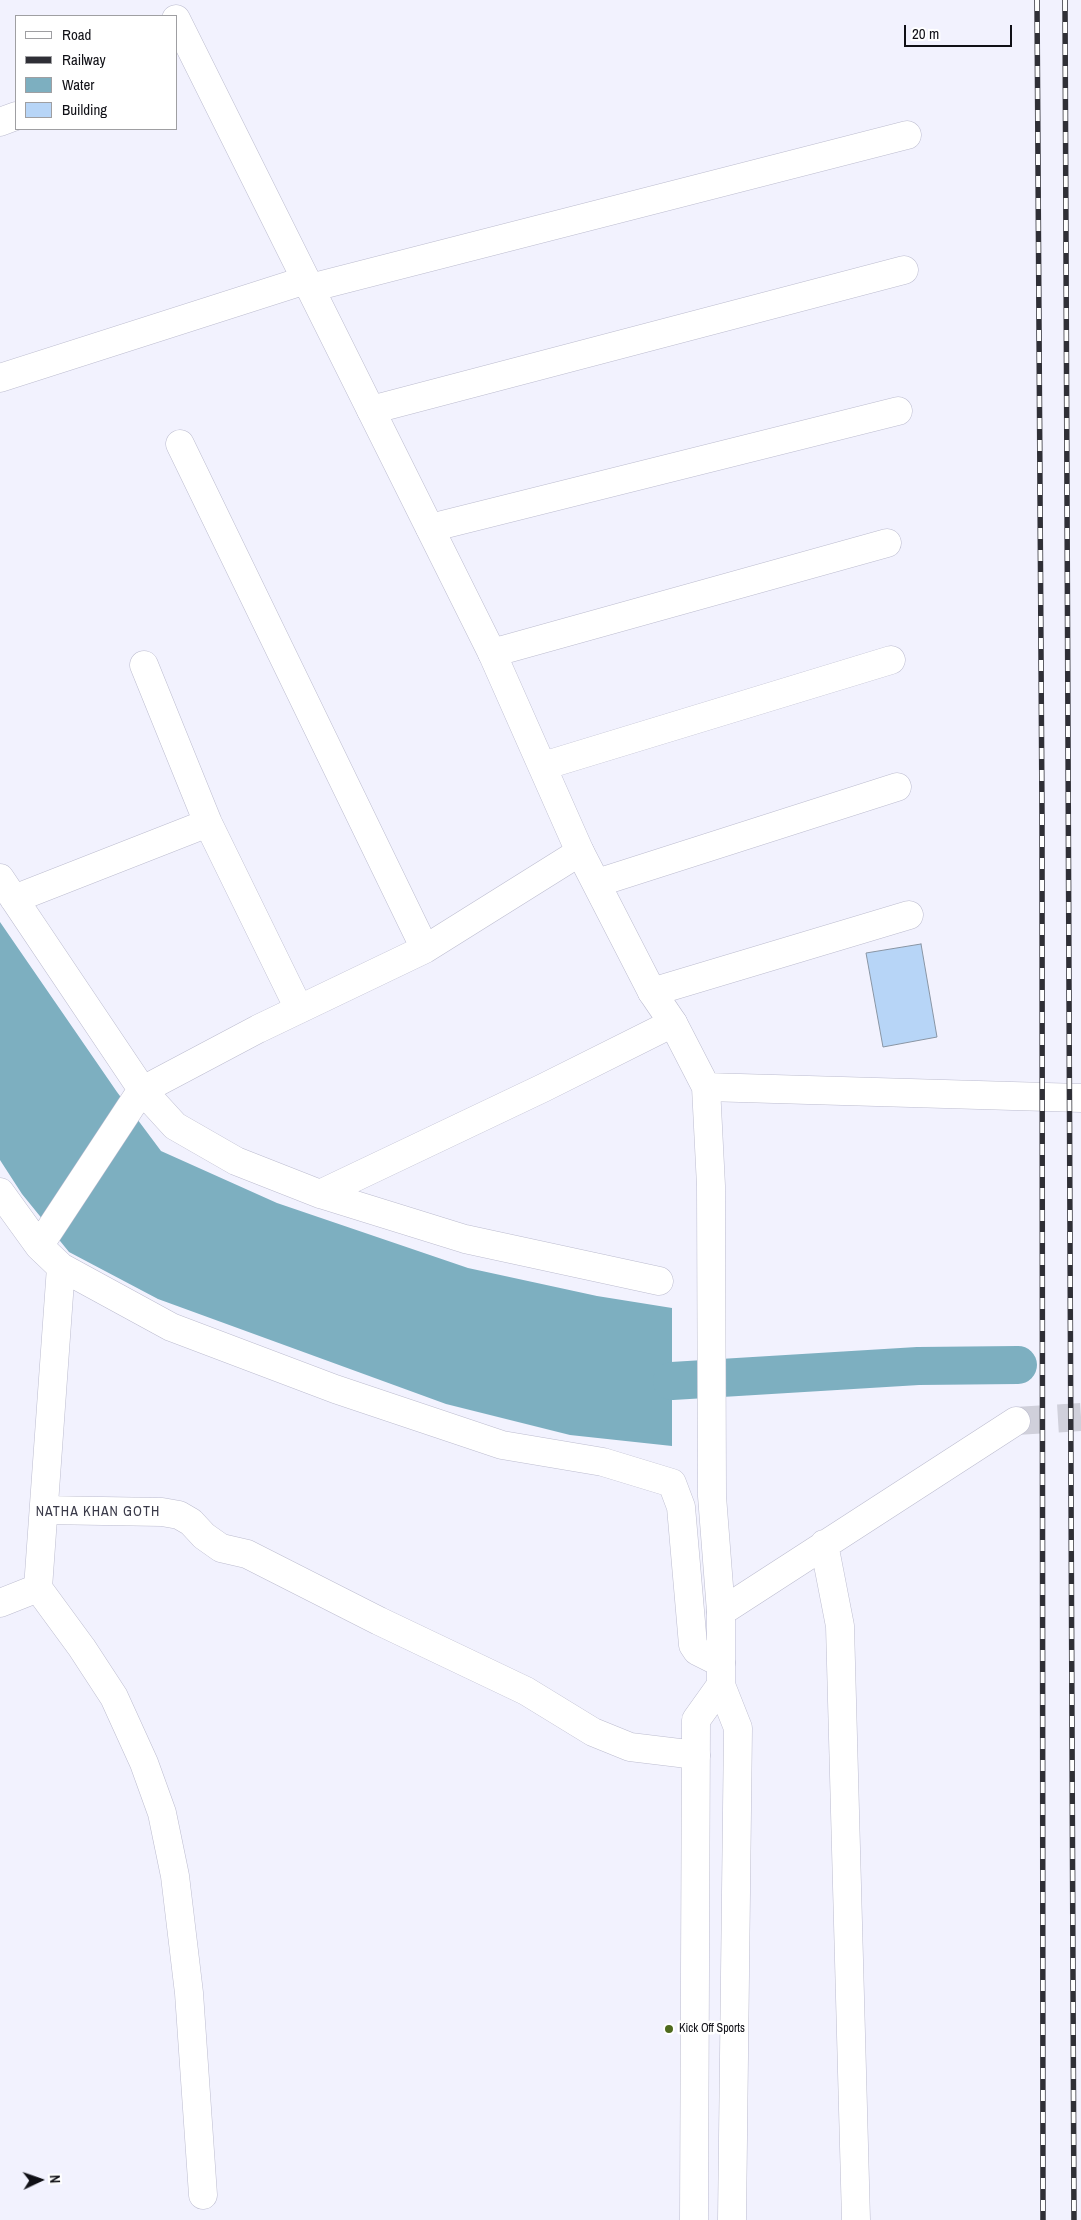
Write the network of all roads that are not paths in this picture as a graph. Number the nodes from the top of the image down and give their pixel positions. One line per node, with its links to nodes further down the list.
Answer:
1 (166, 0): 2 (street)
2 (174, 15)
3 (178, 24): 8 (street)
4 (15, 116): 5 (street)
5 (0, 122)
6 (907, 136): 8 (street)
7 (904, 270): 10 (street)
8 (308, 284): 9 (street); 10 (street)
9 (0, 378)
10 (371, 410): 13 (street)
11 (898, 411): 13 (street)
12 (180, 444): 25 (street)
13 (430, 528): 15 (street)
14 (887, 543): 15 (street)
15 (492, 653): 18 (street)
16 (891, 660): 18 (street)
17 (144, 665): 20 (street)
18 (542, 766): 21 (street)
19 (897, 787): 22 (street)
20 (208, 823): 23 (street); 27 (street)
21 (580, 852): 22 (street); 25 (street)
22 (597, 884): 26 (street)
23 (7, 888): 30 (street)
24 (909, 915): 26 (street)
25 (425, 949): 27 (street)
26 (652, 992): 28 (street)
27 (299, 1009): 30 (street)
28 (673, 1023): 29 (street); 33 (street)
29 (706, 1088): 31 (street); 42 (street)
30 (142, 1091): 33 (street); 34 (street)
31 (1081, 1098)
32 (0, 1192): 34 (street)
33 (320, 1194): 36 (street)
34 (40, 1244): 35 (street)
35 (61, 1267): 38 (street); 43 (street)
36 (659, 1281)
37 (1016, 1421): 39 (street)
38 (44, 1510): 40 (street); 44 (street)
39 (824, 1544): 42 (street); 48 (street)
40 (38, 1588): 41 (street); 45 (street)
41 (0, 1603)
42 (721, 1612): 43 (street)
43 (722, 1674): 44 (street); 47 (street)
44 (696, 1755): 46 (street)
45 (203, 2195)
46 (694, 2220)
47 (732, 2220)
48 (856, 2220)

